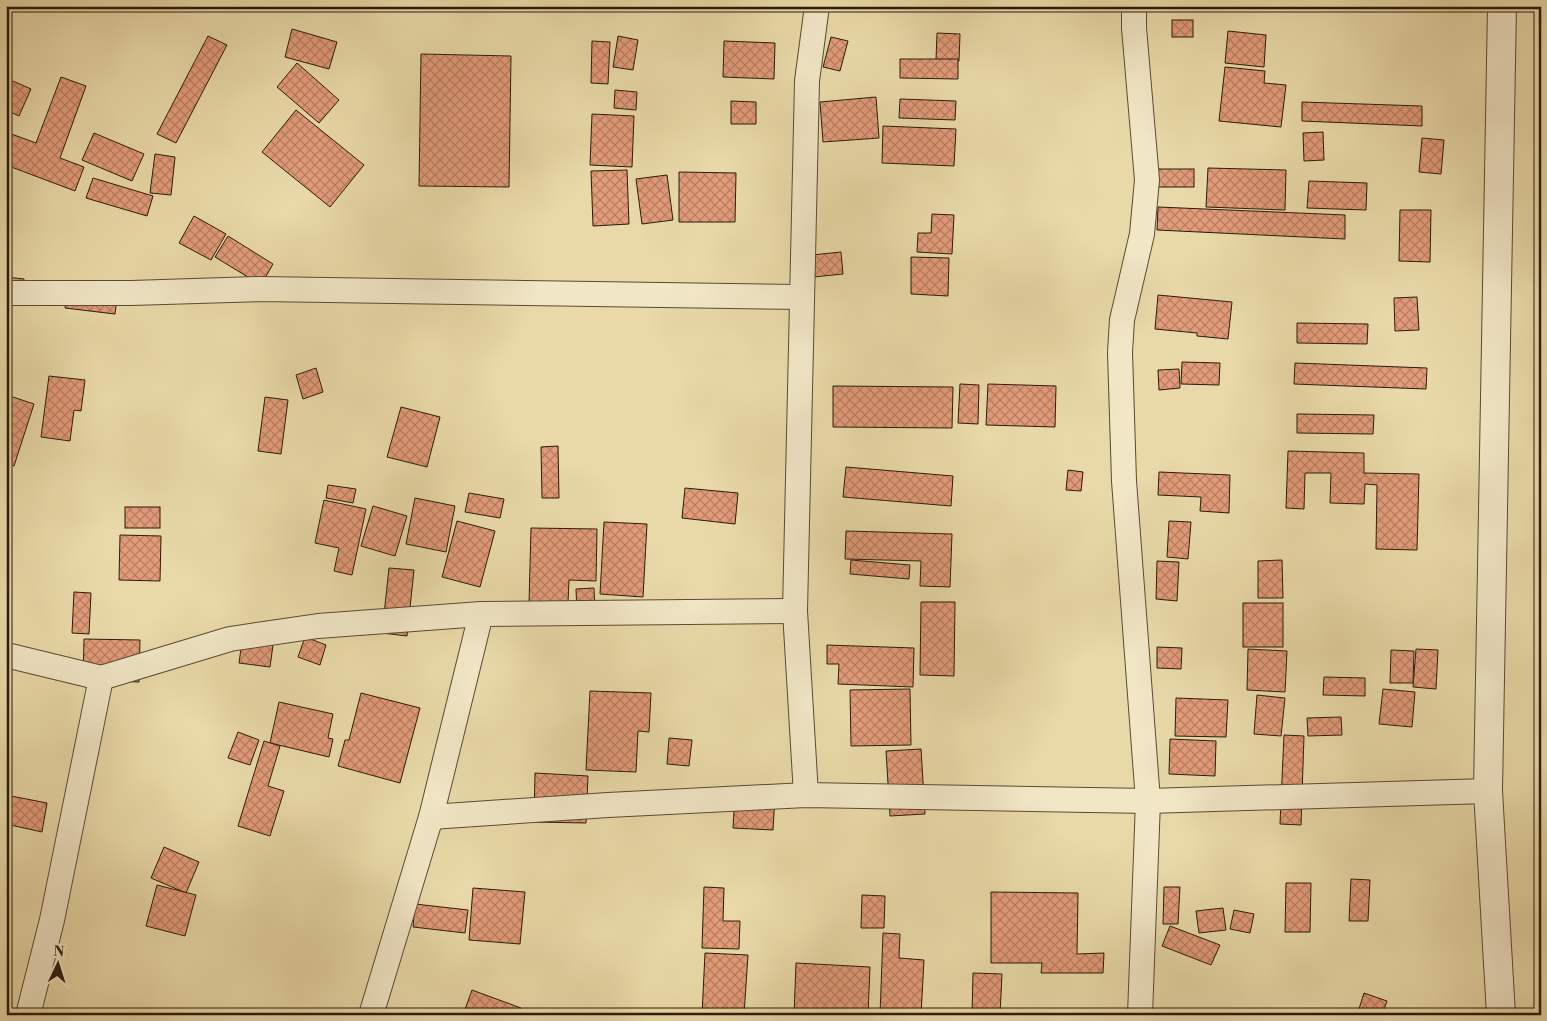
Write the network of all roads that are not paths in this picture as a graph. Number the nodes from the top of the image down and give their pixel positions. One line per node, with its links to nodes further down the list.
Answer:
1 (817, 6): 5 (street)
2 (1134, 6): 12 (street)
3 (1502, 6): 10 (street)
4 (6, 293): 5 (street)
5 (802, 297): 6 (street)
6 (794, 611): 7 (street); 11 (street)
7 (481, 614): 9 (street); 13 (street)
8 (6, 655): 9 (street)
9 (101, 678): 14 (street)
10 (1488, 791): 12 (street); 17 (street)
11 (806, 795): 12 (street); 13 (street)
12 (1148, 801): 16 (street)
13 (431, 817): 15 (street)
14 (28, 1015)
15 (371, 1015)
16 (1140, 1015)
17 (1501, 1015)

